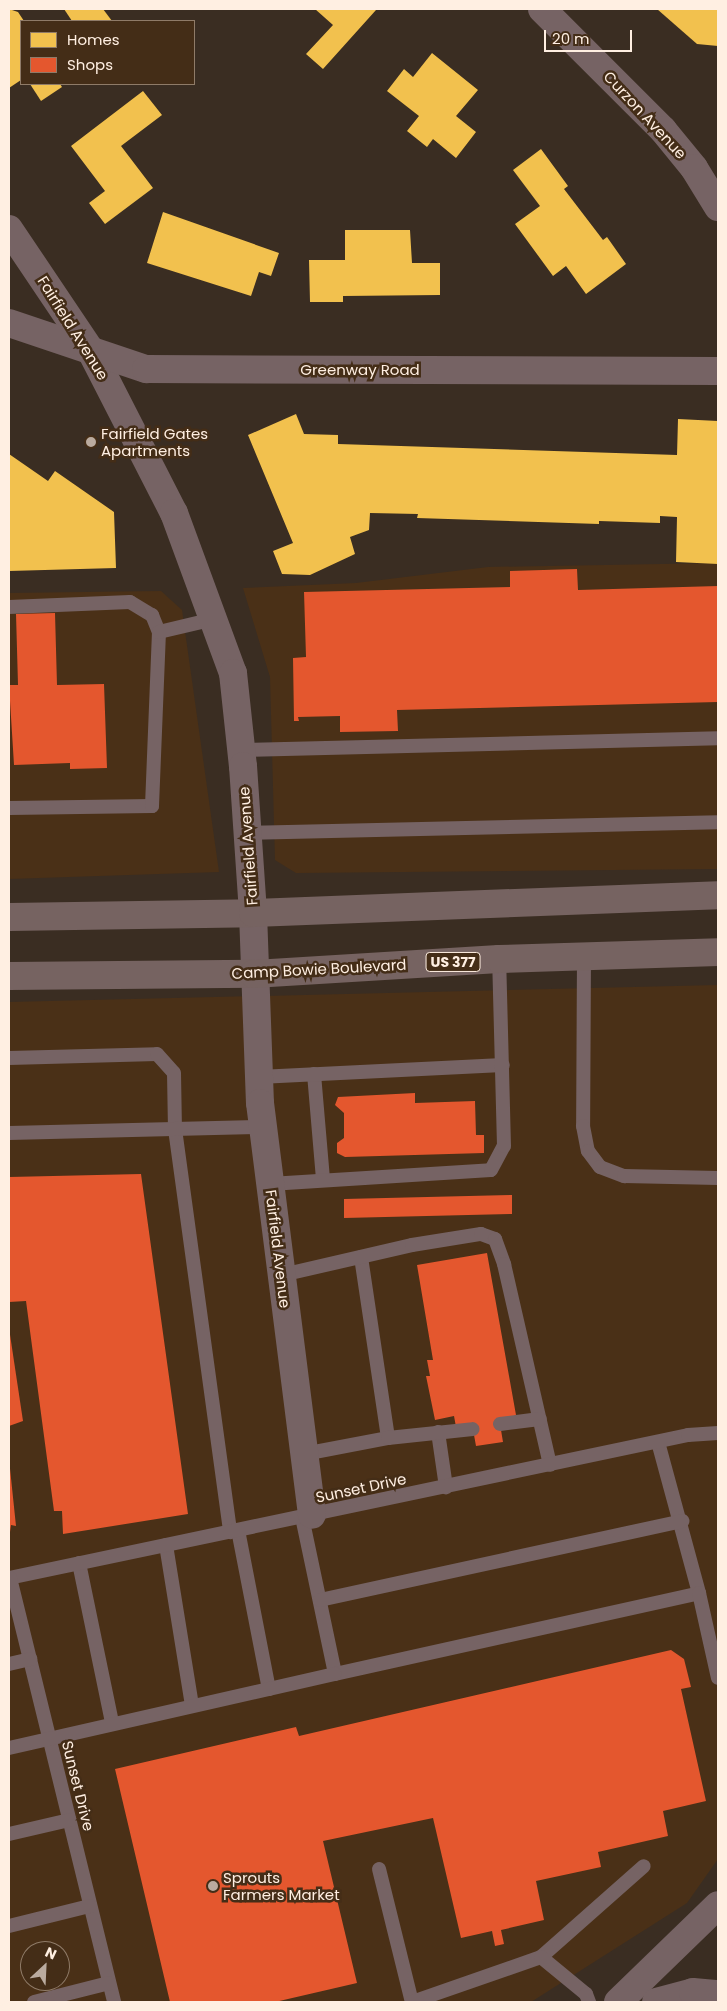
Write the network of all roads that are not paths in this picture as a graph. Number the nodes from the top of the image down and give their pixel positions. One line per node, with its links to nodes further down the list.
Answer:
1 (542, 9): 2 (street, Curzon Avenue)
2 (718, 207)
3 (9, 229): 5 (street, Fairfield Avenue)
4 (9, 323): 5 (street, Greenway Road)
5 (91, 351): 6 (street, Greenway Road); 8 (street, Fairfield Avenue)
6 (718, 371)
7 (9, 607): 9 (lane)
8 (214, 619): 9 (lane); 11 (street, Fairfield Avenue)
9 (159, 632): 12 (lane)
10 (718, 738): 11 (lane)
11 (242, 750): 14 (street, Fairfield Avenue)
12 (9, 808)
13 (718, 822): 14 (lane)
14 (247, 833): 16 (street, Fairfield Avenue)
15 (718, 895): 16 (main road)
16 (253, 913): 17 (main road); 21 (street, Fairfield Avenue)
17 (9, 917)
18 (718, 952): 19 (main road, Camp Bowie Boulevard / US 377)
19 (584, 955): 20 (main road, Camp Bowie Boulevard / US 377); 30 (lane)
20 (499, 959): 21 (main road, Camp Bowie Boulevard / US 377); 24 (lane)
21 (254, 974): 22 (main road, Camp Bowie Boulevard / US 377); 26 (street, Fairfield Avenue)
22 (9, 976)
23 (9, 1058): 28 (lane)
24 (502, 1065): 25 (lane); 31 (lane)
25 (314, 1074): 26 (lane); 31 (lane)
26 (259, 1077): 27 (street, Fairfield Avenue)
27 (263, 1126): 28 (lane); 32 (street, Fairfield Avenue)
28 (175, 1129): 29 (lane); 47 (lane)
29 (9, 1132)
30 (718, 1178)
31 (323, 1180): 32 (lane)
32 (270, 1184): 34 (street, Fairfield Avenue)
33 (361, 1257): 34 (lane); 35 (lane); 40 (lane)
34 (282, 1275): 42 (street, Fairfield Avenue)
35 (540, 1419): 36 (lane); 43 (lane)
36 (500, 1424)
37 (473, 1429): 38 (lane)
38 (438, 1432): 40 (lane); 44 (lane)
39 (718, 1433): 41 (lane, Sunset Drive)
40 (388, 1438): 42 (lane)
41 (658, 1442): 43 (lane, Sunset Drive); 46 (lane)
42 (304, 1454): 45 (street, Fairfield Avenue)
43 (550, 1464): 44 (lane, Sunset Drive)
44 (446, 1487): 45 (lane, Sunset Drive)
45 (307, 1516): 47 (lane, Sunset Drive); 52 (lane)
46 (682, 1521): 51 (lane); 52 (lane)
47 (234, 1531): 48 (lane, Sunset Drive); 57 (lane)
48 (166, 1546): 49 (lane, Sunset Drive); 58 (lane)
49 (79, 1563): 50 (lane, Sunset Drive); 59 (lane)
50 (9, 1578): 53 (lane, Sunset Drive)
51 (699, 1593): 55 (lane); 56 (lane)
52 (320, 1600): 55 (lane)
53 (30, 1658): 54 (lane); 60 (lane, Sunset Drive)
54 (9, 1664)
55 (335, 1674): 57 (lane)
56 (718, 1678)
57 (269, 1689): 58 (lane)
58 (192, 1705): 59 (lane)
59 (112, 1723): 60 (lane)
60 (49, 1737): 61 (lane); 62 (lane, Sunset Drive)
61 (9, 1748)
62 (69, 1820): 63 (lane); 67 (lane, Sunset Drive)
63 (9, 1834)
64 (644, 1866): 69 (lane)
65 (379, 1869): 74 (lane)
66 (718, 1905): 76 (street)
67 (90, 1906): 68 (lane); 70 (lane, Sunset Drive)
68 (9, 1926)
69 (541, 1957): 74 (lane); 75 (lane)
70 (109, 1983): 72 (lane); 73 (lane, Sunset Drive)
71 (718, 1994): 77 (street)
72 (34, 2002)
73 (114, 2002)
74 (412, 2002)
75 (590, 2002)
76 (618, 2002)
77 (656, 2002)

